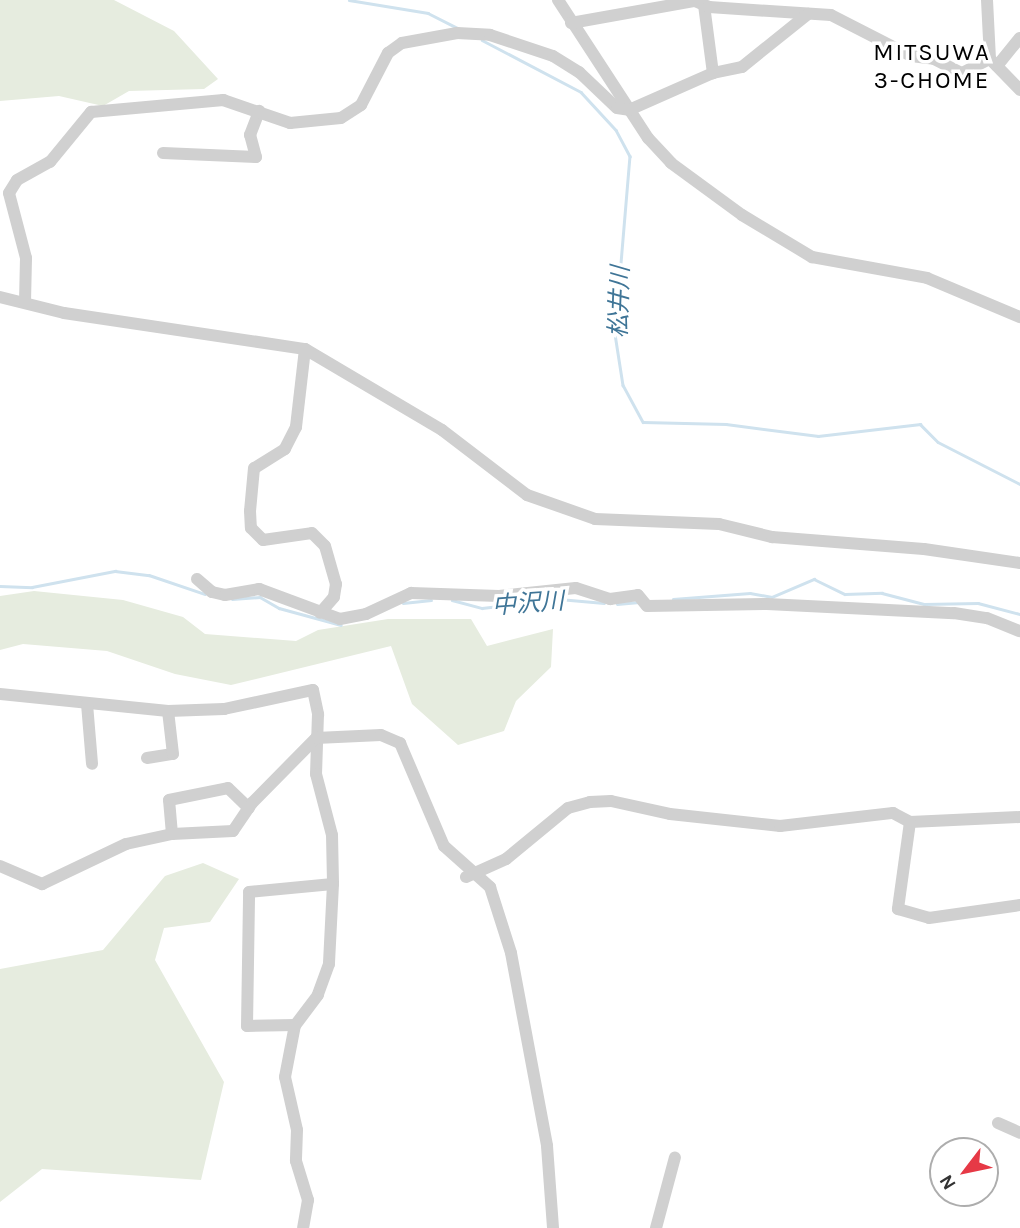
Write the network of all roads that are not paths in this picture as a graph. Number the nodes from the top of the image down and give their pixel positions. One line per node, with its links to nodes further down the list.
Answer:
1 (558, 0): 5 (street)
2 (987, 0): 7 (street)
3 (704, 5): 4 (street); 5 (street); 8 (street)
4 (807, 14): 7 (street); 8 (street)
5 (571, 23): 10 (street)
6 (1020, 38): 7 (street)
7 (994, 63): 9 (street)
8 (713, 73): 10 (street)
9 (1020, 90)
10 (629, 110): 11 (street); 15 (street)
11 (259, 111): 12 (street); 14 (street)
12 (163, 153)
13 (0, 298): 14 (street)
14 (25, 302): 16 (street)
15 (1020, 317)
16 (305, 349): 17 (street); 19 (street)
17 (1020, 563)
18 (197, 579): 19 (street)
19 (320, 613): 20 (street)
20 (1020, 631)
21 (0, 694): 22 (street)
22 (87, 704): 23 (street); 26 (street)
23 (168, 711): 24 (street); 25 (street)
24 (316, 738): 27 (street); 32 (street); 33 (street)
25 (147, 758)
26 (92, 764)
27 (249, 808): 30 (street); 30 (street)
28 (1020, 817): 29 (street)
29 (910, 822): 32 (street); 34 (street)
30 (172, 834): 31 (street)
31 (0, 866)
32 (472, 874): 40 (street)
33 (333, 884): 35 (street); 35 (street)
34 (1020, 905)
35 (295, 1025): 39 (street)
36 (998, 1123): 37 (street)
37 (1020, 1133)
38 (675, 1157): 41 (street)
39 (303, 1228)
40 (553, 1228)
41 (656, 1228)

